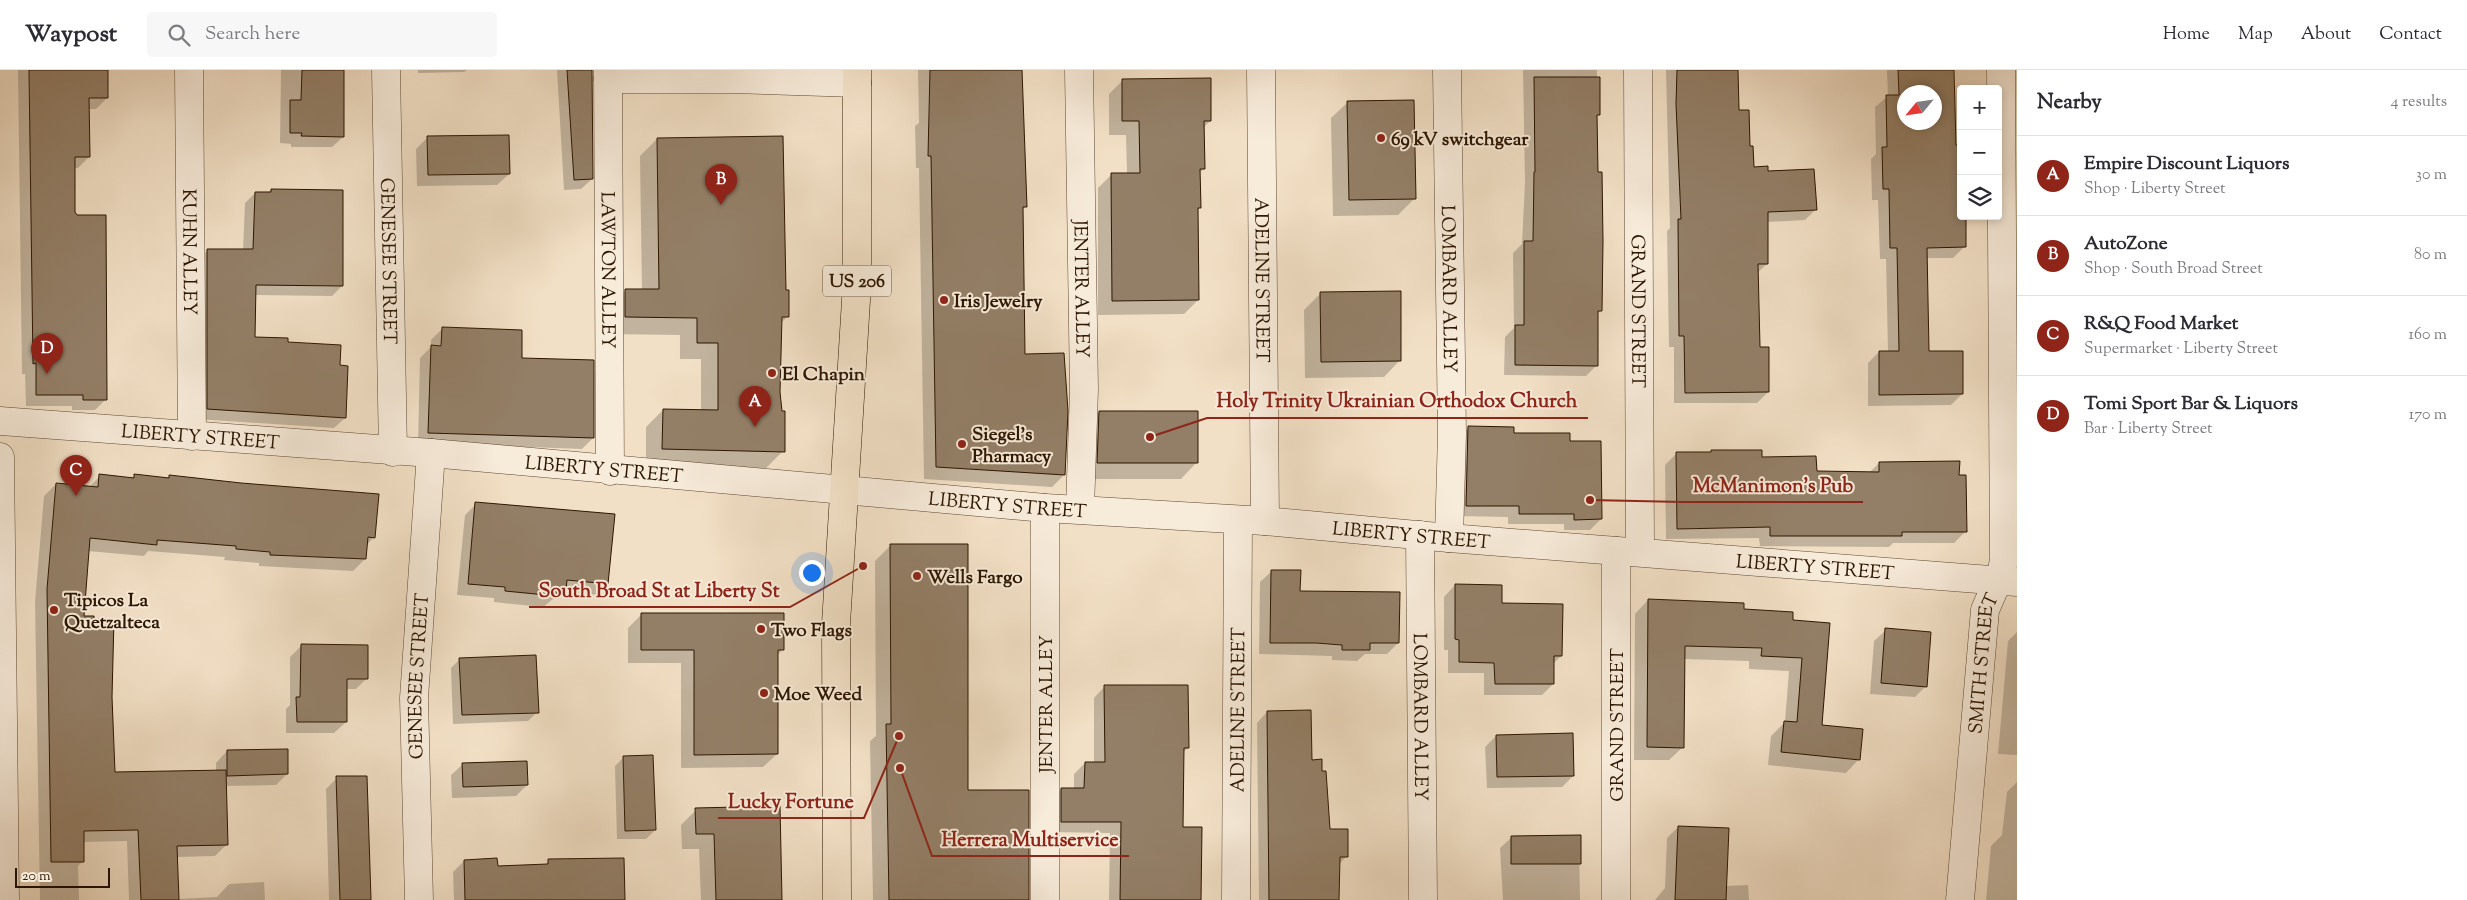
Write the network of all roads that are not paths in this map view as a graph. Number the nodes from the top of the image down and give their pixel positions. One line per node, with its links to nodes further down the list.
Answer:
1 (189, 70): 11 (street, KUHN ALLEY)
2 (386, 70): 12 (street, GENESEE STREET)
3 (1079, 70): 18 (street, JENTER ALLEY)
4 (1261, 70): 20 (street, ADELINE STREET)
5 (1448, 70): 22 (street, LOMBARD ALLEY)
6 (1638, 70): 23 (street, GRAND STREET)
7 (2001, 70): 24 (street, SMITH STREET)
8 (608, 74): 9 (street); 15 (street, LAWTON ALLEY)
9 (857, 76): 16 (main road, US 206)
10 (0, 421): 11 (street, LIBERTY STREET)
11 (192, 436): 12 (street, LIBERTY STREET)
12 (393, 452): 13 (street, LIBERTY STREET)
13 (431, 453): 15 (street, LIBERTY STREET); 26 (street, GENESEE STREET)
14 (0, 457): 25 (street)
15 (610, 471): 16 (street, LIBERTY STREET)
16 (844, 491): 17 (street, LIBERTY STREET); 27 (main road, US 206)
17 (1045, 508): 18 (street, LIBERTY STREET); 28 (street, JENTER ALLEY)
18 (1080, 509): 19 (street, LIBERTY STREET)
19 (1238, 520): 20 (street, LIBERTY STREET); 29 (street, ADELINE STREET)
20 (1265, 521): 21 (street, LIBERTY STREET)
21 (1420, 534): 22 (street, LIBERTY STREET); 30 (street, LOMBARD ALLEY)
22 (1449, 538): 23 (street, LIBERTY STREET)
23 (1628, 551): 24 (street, LIBERTY STREET); 31 (street, GRAND STREET)
24 (2008, 581): 32 (street, SMITH STREET)
25 (5, 900)
26 (419, 900)
27 (836, 900)
28 (1045, 900)
29 (1236, 900)
30 (1423, 900)
31 (1616, 900)
32 (1960, 900)

